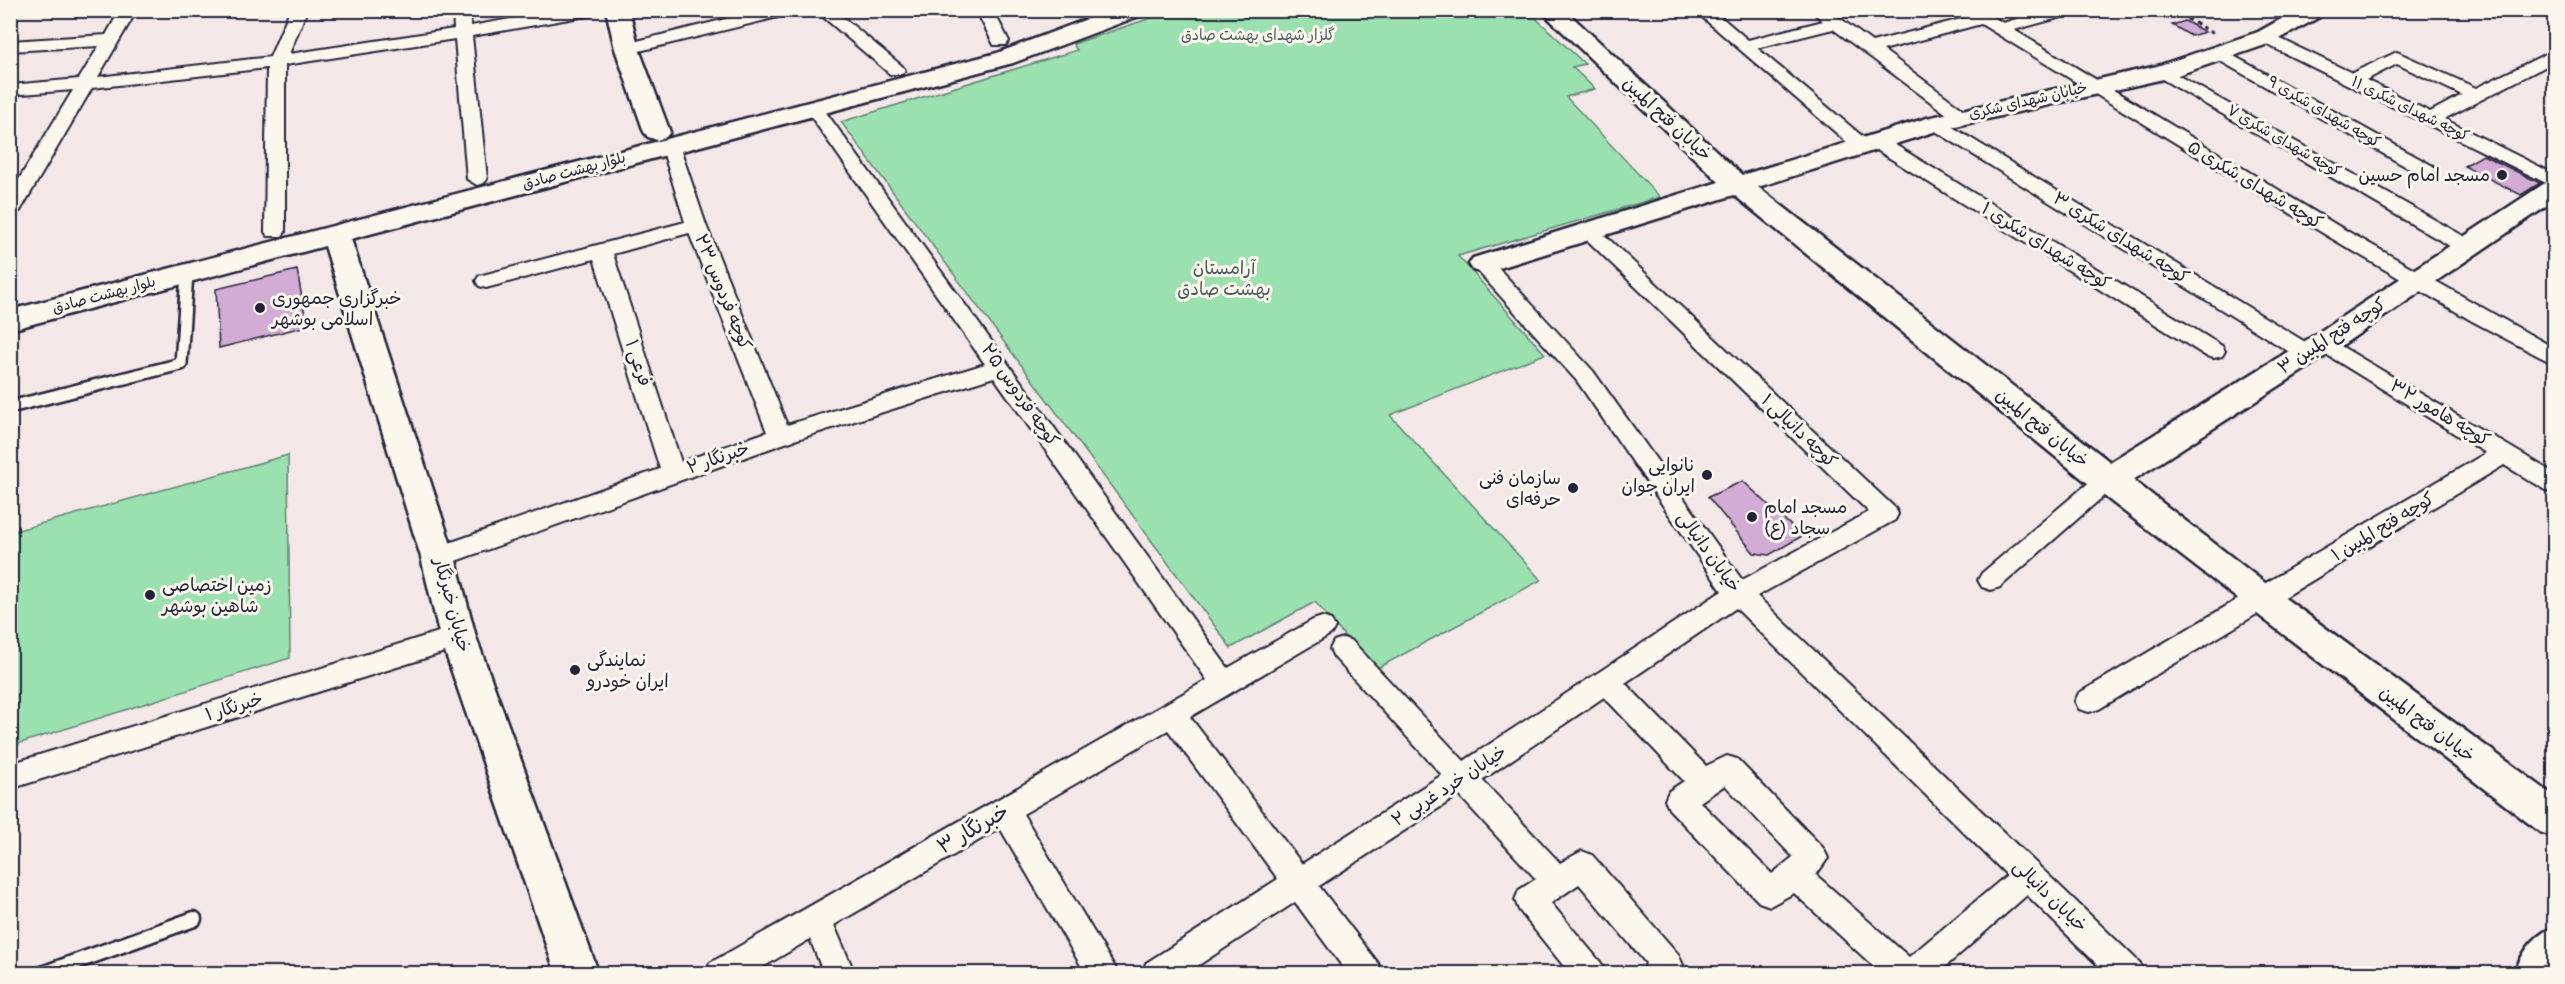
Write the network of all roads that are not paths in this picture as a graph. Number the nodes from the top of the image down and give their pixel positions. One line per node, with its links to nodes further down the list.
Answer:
1 (129, 10): 21 (street)
2 (299, 10): 29 (street)
3 (461, 10): 19 (street)
4 (592, 10): 19 (street)
5 (617, 10): 26 (street)
6 (784, 10): 26 (street)
7 (823, 10): 30 (street)
8 (984, 10): 22 (street)
9 (1086, 10): 22 (street, بلوار بهشت صادق)
10 (1134, 10): 37 (street, بلوار بهشت صادق)
11 (1551, 10): 46 (street, خیابان فتح المبین)
12 (1702, 10): 24 (street, کوچه شهدای شکری ۱)
13 (1818, 10): 17 (street)
14 (2067, 10): 18 (street)
15 (2315, 10): 20 (street, خیابان شهدای شکری)
16 (1977, 14): 18 (street, کوچه شهدای شکری ۵); 25 (street)
17 (1837, 23): 24 (street); 25 (street)
18 (2000, 29): 34 (street, کوچه شهدای شکری ۵)
19 (463, 33): 29 (street); 44 (street)
20 (2266, 37): 27 (street, خیابان شهدای شکری); 32 (street, کوچه شهدای شکری ۱۱)
21 (110, 40): 23 (street); 33 (street)
22 (1000, 40): 30 (street, بلوار بهشت صادق)
23 (10, 46)
24 (1744, 46): 42 (street, کوچه شهدای شکری ۱)
25 (1870, 48): 38 (street)
26 (627, 49): 41 (street)
27 (2230, 51): 31 (street, خیابان شهدای شکری); 43 (street, کوچه شهدای شکری ۹)
28 (2554, 55): 36 (street)
29 (276, 63): 33 (street); 50 (street)
30 (896, 70): 41 (street, بلوار بهشت صادق)
31 (2163, 72): 34 (street, خیابان شهدای شکری); 53 (street, کوچه شهدای شکری ۷)
32 (2352, 80): 36 (street); 39 (street, کوچه شهدای شکری ۱۱)
33 (82, 85): 35 (street); 48 (street)
34 (2093, 86): 38 (street, خیابان شهدای شکری); 58 (street, کوچه شهدای شکری ۵)
35 (10, 90)
36 (2476, 95): 39 (street)
37 (814, 108): 41 (street, بلوار بهشت صادق); 65 (street, کوچه فردوس ۲۵)
38 (1962, 117): 40 (street, خیابان شهدای شکری)
39 (2430, 119): 45 (street, کوچه شهدای شکری ۱۱)
40 (1936, 123): 42 (street, خیابان شهدای شکری); 62 (street, کوچه شهدای شکری ۳)
41 (663, 138): 44 (street, بلوار بهشت صادق); 49 (street, کوچه فردوس ۲۳); 52 (street, بلوار بهشت صادق)
42 (1870, 144): 46 (street, خیابان شهدای شکری); 63 (street, کوچه شهدای شکری ۱)
43 (2426, 170)
44 (477, 179): 50 (street, بلوار بهشت صادق)
45 (2554, 181)
46 (1738, 185): 51 (street, خیابان دانیالی); 70 (street, خیابان فتح المبین)
47 (2554, 189): 53 (street, کوچه فتح المبین ۳)
48 (10, 211)
49 (696, 225): 54 (street); 67 (street, کوچه فردوس ۲۳)
50 (275, 232): 59 (street, بلوار بهشت صادق)
51 (1590, 232): 55 (street, خیابان دانیالی); 74 (street, کوچه دانیالی ۱)
52 (335, 234): 56 (street, بلوار بهشت صادق); 72 (street, خیابان خبرنگار)
53 (2468, 247): 58 (street, کوچه فتح المبین ۳)
54 (602, 251): 57 (street); 69 (street, فرعی ۱)
55 (1483, 264): 74 (street, خیابان دانیالی)
56 (187, 273): 59 (street, بلوار بهشت صادق); 66 (lane)
57 (486, 281)
58 (2417, 282): 62 (street, کوچه فتح المبین ۳); 64 (street, کوچه شهدای شکری ۵)
59 (74, 293): 60 (street, بلوار بهشت صادق); 61 (street, بلوار بهشت صادق)
60 (10, 301)
61 (10, 321)
62 (2315, 348): 68 (street, کوچه هامور ۳۲); 70 (street, کوچه فتح المبین ۳)
63 (2214, 351)
64 (2554, 357)
65 (1001, 367): 67 (street, خبرنگار ۲); 80 (street, کوچه فردوس ۲۵)
66 (10, 407)
67 (780, 436): 69 (street, خبرنگار ۲)
68 (2505, 453): 71 (street, کوچه هامور ۳۲); 75 (street, کوچه فتح المبین ۱)
69 (673, 474): 72 (street, خبرنگار ۲)
70 (2107, 480): 73 (street); 75 (street, خیابان فتح المبین)
71 (2554, 484)
72 (438, 557): 77 (street, خیابان خبرنگار)
73 (1991, 580)
74 (1738, 594): 79 (street, خیابان خرد غربی ۲); 89 (street, خیابان دانیالی)
75 (2262, 600): 81 (street, کوچه فتح المبین ۱); 87 (street, خیابان فتح المبین)
76 (1322, 627): 80 (street, خبرنگار ۳)
77 (458, 637): 83 (street, خبرنگار ۱); 94 (street, خیابان خبرنگار)
78 (1343, 649): 84 (street)
79 (1607, 682): 84 (street, خیابان خرد غربی ۲); 85 (street)
80 (1225, 684): 82 (street, خبرنگار ۳)
81 (2089, 701)
82 (1172, 714): 86 (street, خبرنگار ۳); 90 (street)
83 (10, 777)
84 (1461, 778): 90 (street, خیابان خرد غربی ۲); 91 (street)
85 (1704, 783): 88 (street); 88 (street)
86 (1005, 810): 93 (street, خبرنگار ۳); 98 (street)
87 (2554, 819)
88 (1795, 876): 103 (street)
89 (2028, 876): 104 (street); 105 (street, خیابان دانیالی)
90 (1300, 881): 99 (street, خیابان خرد غربی ۲); 100 (street)
91 (1558, 882): 101 (street); 102 (street)
92 (194, 919): 95 (lane)
93 (816, 919): 96 (street, خبرنگار ۳); 97 (street)
94 (571, 971)
95 (42, 974)
96 (721, 974)
97 (840, 974)
98 (1104, 974)
99 (1157, 974)
100 (1367, 974)
101 (1590, 974)
102 (1657, 974)
103 (1905, 974)
104 (1913, 974)
105 (2129, 974)

